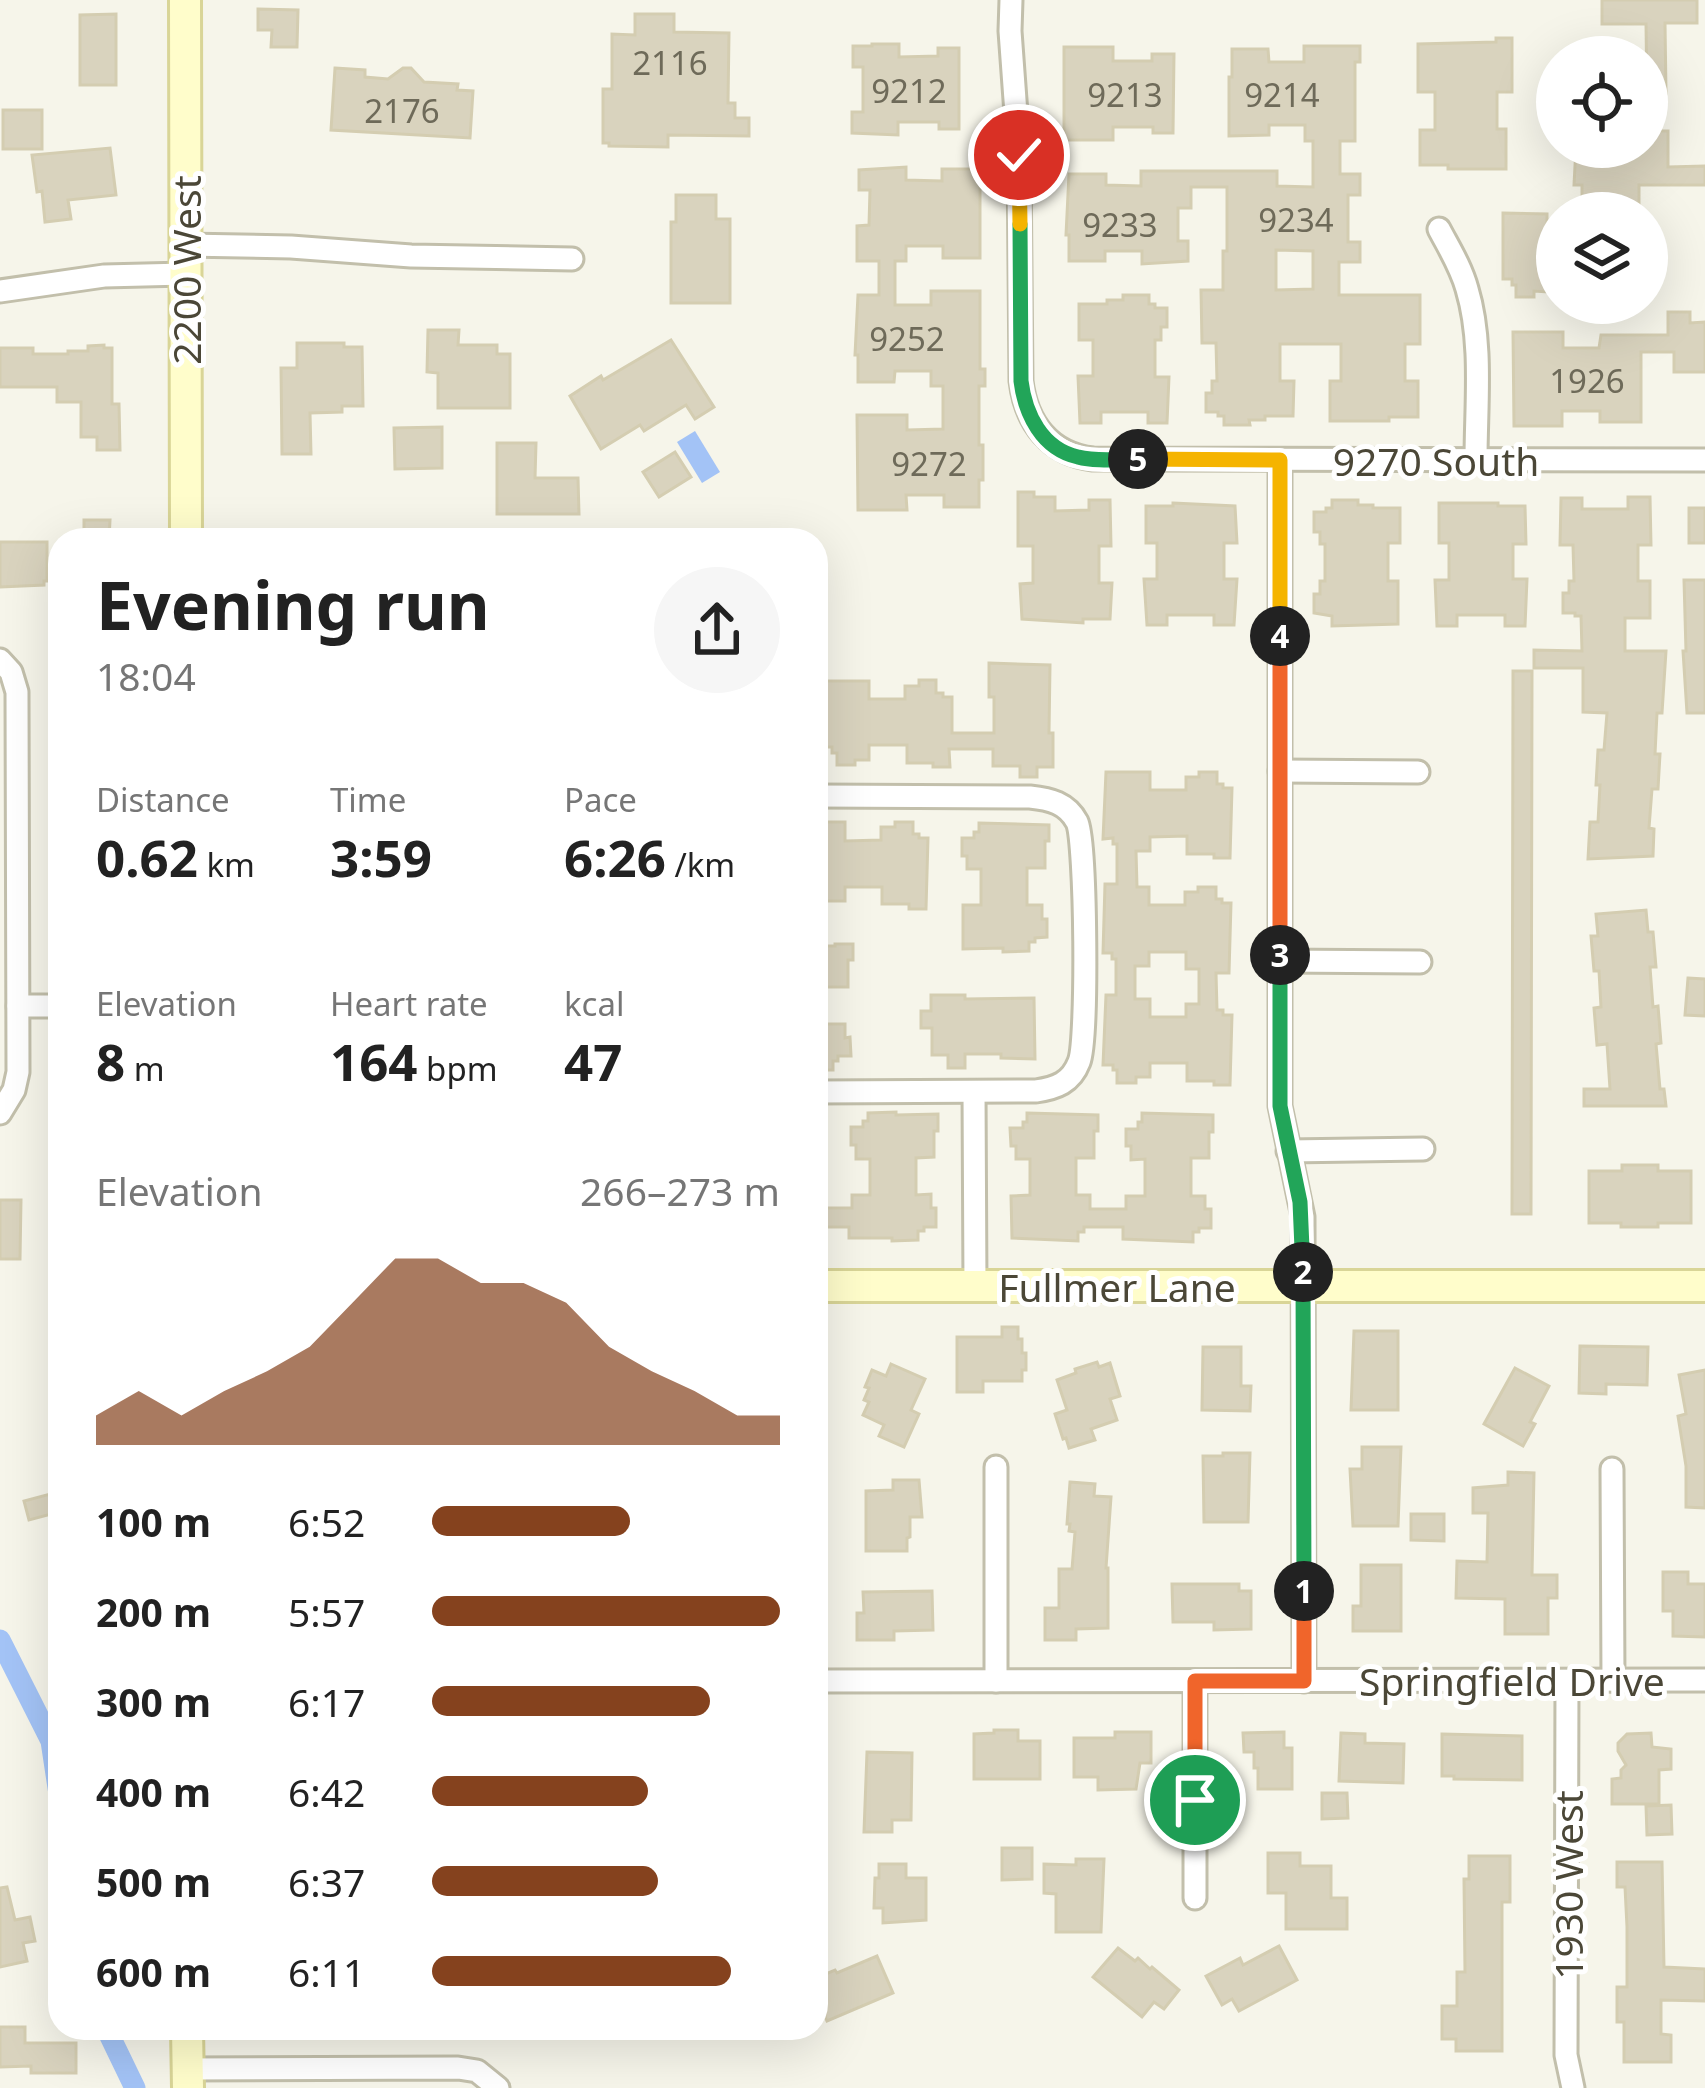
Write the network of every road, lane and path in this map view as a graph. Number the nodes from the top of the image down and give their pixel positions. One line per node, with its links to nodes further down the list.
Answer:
1 (185, 0): 5 (street, 2200 West)
2 (1011, 0): 7 (street, 9270 South)
3 (1439, 229): 8 (street)
4 (572, 259): 5 (street)
5 (185, 260): 6 (street); 10 (street, 2200 West)
6 (0, 291)
7 (1280, 460): 8 (street, 9270 South); 12 (street)
8 (1476, 460): 9 (street, 9270 South)
9 (1705, 460)
10 (186, 528)
11 (3, 662): 15 (street)
12 (1280, 771): 13 (street); 16 (street)
13 (1418, 772)
14 (828, 796): 21 (street)
15 (9, 905): 18 (street)
16 (1280, 961): 17 (street); 24 (street)
17 (1420, 962)
18 (18, 1006): 19 (street); 22 (street)
19 (48, 1006)
20 (828, 1092): 21 (street)
21 (974, 1092): 26 (street)
22 (0, 1113)
23 (1423, 1150): 24 (street)
24 (1288, 1151): 27 (street)
25 (828, 1286): 26 (street, Fullmer Lane)
26 (975, 1286): 27 (street, Fullmer Lane)
27 (1303, 1286): 28 (street, Fullmer Lane); 36 (street)
28 (1705, 1286)
29 (996, 1467): 34 (street)
30 (1612, 1468): 31 (street)
31 (1613, 1680): 32 (street, Springfield Drive); 37 (street, Springfield Drive)
32 (1705, 1680)
33 (828, 1681): 34 (street, Springfield Drive)
34 (996, 1681): 35 (street, Springfield Drive)
35 (1195, 1681): 36 (street, Springfield Drive); 38 (street)
36 (1304, 1681): 37 (street, Springfield Drive)
37 (1567, 1681): 42 (street, 1930 West)
38 (1196, 1898)
39 (188, 2040): 40 (street)
40 (188, 2078): 41 (street)
41 (498, 2088)
42 (1573, 2088)

